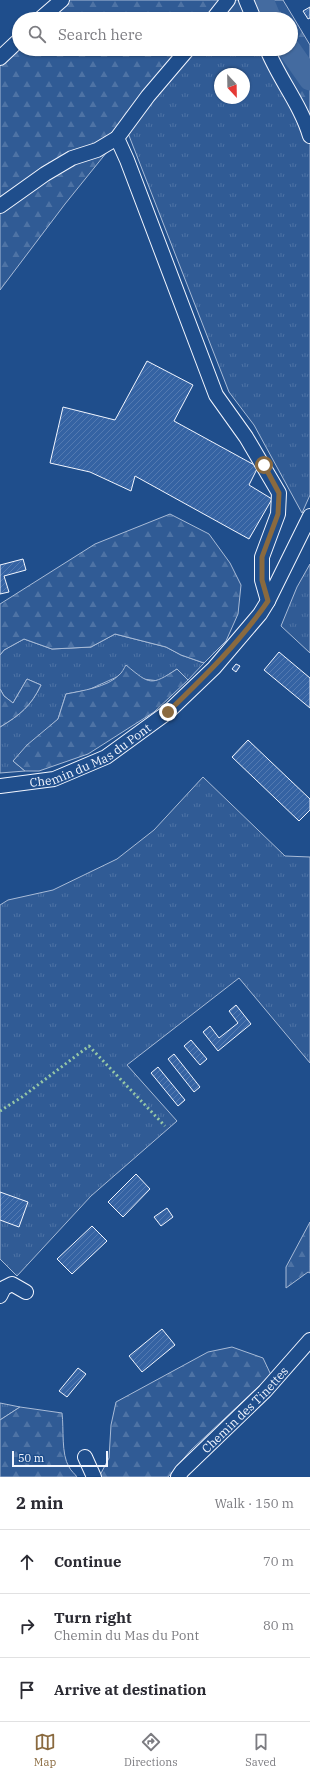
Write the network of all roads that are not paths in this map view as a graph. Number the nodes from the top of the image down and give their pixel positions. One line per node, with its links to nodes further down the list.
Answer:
1 (62, 0): 4 (street)
2 (228, 0): 5 (street)
3 (246, 0): 6 (street)
4 (48, 12)
5 (219, 12)
6 (251, 12)
7 (12, 47): 10 (street)
8 (182, 56): 12 (street)
9 (270, 56): 11 (street)
10 (0, 58)
11 (310, 136)
12 (117, 138): 13 (street); 15 (street)
13 (0, 206)
14 (310, 516): 15 (street, Chemin du Mas du Pont)
15 (268, 601): 16 (street, Chemin du Mas du Pont)
16 (0, 786)
17 (26, 1292): 18 (street)
18 (0, 1296)
19 (310, 1340): 22 (street, Chemin des Tinettes)
20 (85, 1457): 21 (street)
21 (94, 1477)
22 (178, 1477)

